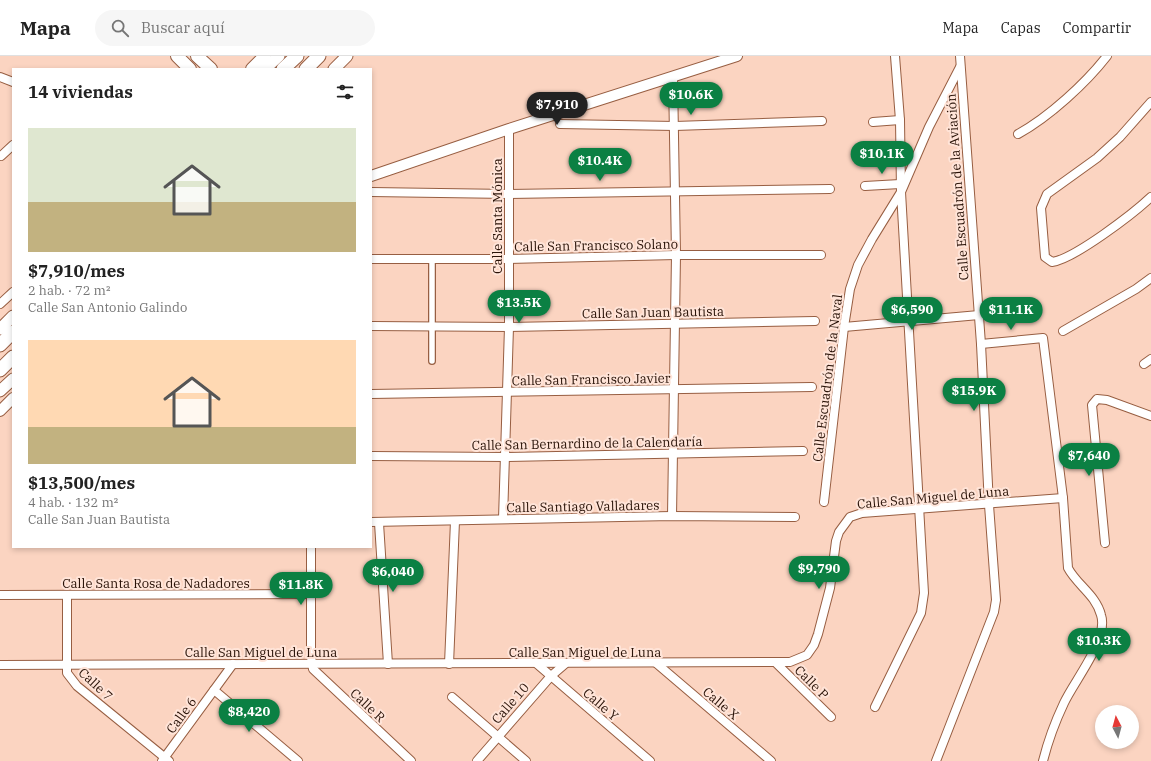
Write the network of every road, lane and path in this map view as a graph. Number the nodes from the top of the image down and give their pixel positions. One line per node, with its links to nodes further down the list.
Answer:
1 (177, 56): 14 (main road)
2 (197, 56): 13 (main road)
3 (279, 56): 11 (main road)
4 (297, 56): 16 (highway)
5 (319, 56): 17 (highway)
6 (347, 56): 18 (main road)
7 (737, 56): 20 (street)
8 (895, 56): 23 (street)
9 (960, 56): 12 (street, Calle Escuadrón de la Aviación)
10 (1107, 56): 29 (street)
11 (266, 65): 15 (main road)
12 (960, 66): 34 (street, Calle Escuadrón de la Naval); 48 (street, Calle Escuadrón de la Aviación)
13 (209, 67)
14 (189, 68)
15 (256, 68)
16 (284, 68)
17 (307, 68)
18 (335, 68)
19 (0, 77): 21 (street)
20 (673, 77): 27 (street); 28 (street)
21 (12, 82)
22 (1151, 102): 39 (street)
23 (900, 120): 25 (street); 34 (street)
24 (822, 121): 27 (street)
25 (873, 122)
26 (560, 124): 27 (street)
27 (675, 126): 36 (street)
28 (509, 129): 32 (street); 38 (street, Calle Santa Mónica)
29 (1018, 134)
30 (12, 146): 31 (street)
31 (0, 156)
32 (372, 176)
33 (865, 186): 34 (street)
34 (900, 188): 51 (street); 56 (street, Calle Escuadrón de la Naval)
35 (830, 189): 36 (street)
36 (675, 191): 38 (street); 40 (street)
37 (372, 192): 38 (street)
38 (509, 194): 44 (street, Calle Santa Mónica)
39 (1151, 197)
40 (676, 255): 41 (street, Calle San Francisco Solano); 44 (street, Calle San Francisco Solano); 52 (street)
41 (821, 255)
42 (372, 259): 43 (street, Calle San Francisco Solano)
43 (432, 259): 44 (street, Calle San Francisco Solano); 54 (street)
44 (508, 260): 55 (street, Calle Santa Mónica)
45 (1151, 278): 58 (street)
46 (12, 293): 47 (street)
47 (0, 304)
48 (979, 315): 51 (street); 60 (street, Calle Escuadrón de la Aviación)
49 (12, 317): 57 (main road)
50 (815, 321): 52 (street, Calle San Juan Bautista)
51 (908, 321): 56 (street); 81 (street)
52 (675, 323): 55 (street, Calle San Juan Bautista); 67 (street)
53 (372, 326): 54 (street, Calle San Juan Bautista)
54 (432, 327): 55 (street, Calle San Juan Bautista); 63 (street)
55 (509, 327): 69 (street, Calle Santa Mónica)
56 (844, 327): 79 (street, Calle Escuadrón de la Naval)
57 (0, 329)
58 (1063, 331)
59 (12, 333): 61 (highway)
60 (981, 344): 78 (street); 80 (street, Calle Escuadrón de la Aviación)
61 (0, 345)
62 (12, 358): 64 (highway)
63 (432, 361)
64 (0, 370)
65 (12, 380): 68 (main road)
66 (812, 388): 67 (street, Calle San Francisco Javier)
67 (674, 389): 69 (street, Calle San Francisco Javier); 75 (street)
68 (0, 391)
69 (506, 392): 70 (street, Calle San Francisco Javier); 77 (street, Calle Santa Mónica)
70 (372, 394)
71 (12, 399): 72 (street)
72 (0, 411)
73 (1151, 416): 87 (street)
74 (803, 451): 75 (street, Calle San Bernardino de la Calendaría)
75 (674, 453): 77 (street, Calle San Bernardino de la Calendaría); 82 (street)
76 (372, 456): 77 (street, Calle San Bernardino de la Calendaría)
77 (505, 457): 84 (street, Calle Santa Mónica)
78 (1062, 498): 80 (street, Calle San Miguel de Luna); 116 (street)
79 (824, 502)
80 (989, 505): 81 (street, Calle San Miguel de Luna); 115 (street, Calle Escuadrón de la Aviación)
81 (919, 508): 99 (street, Calle San Miguel de Luna); 105 (street)
82 (672, 516): 83 (street, Calle Santiago Valladares); 84 (street, Calle Santiago Valladares)
83 (795, 517)
84 (503, 519): 85 (street, Calle Santiago Valladares)
85 (455, 521): 86 (street, Calle Santiago Valladares); 96 (street)
86 (375, 523): 95 (street)
87 (1105, 542)
88 (311, 548): 89 (street)
89 (311, 594): 91 (street, Calle Santa Rosa de Nadadores); 94 (street)
90 (0, 595): 91 (street, Calle Santa Rosa de Nadadores)
91 (67, 595): 101 (street, Calle 7)
92 (656, 663): 98 (street, Calle San Miguel de Luna); 99 (street, Calle San Miguel de Luna); 114 (street, Calle X)
93 (233, 664): 94 (street, Calle San Miguel de Luna); 101 (street, Calle San Miguel de Luna); 103 (street, Calle 6)
94 (311, 664): 95 (street, Calle San Miguel de Luna); 110 (street, Calle R)
95 (388, 664): 96 (street, Calle San Miguel de Luna)
96 (449, 664): 97 (street, Calle San Miguel de Luna)
97 (538, 664): 98 (street, Calle San Miguel de Luna); 102 (street, Calle Y)
98 (565, 664): 102 (street, Calle 10)
99 (777, 664): 106 (street, Calle P)
100 (0, 665): 101 (street, Calle San Miguel de Luna)
101 (67, 665): 108 (street, Calle 7)
102 (550, 676): 107 (street, Calle 10); 113 (street, Calle Y)
103 (214, 690): 108 (street, Calle 6); 109 (street)
104 (452, 697): 107 (street)
105 (875, 707)
106 (831, 717)
107 (497, 737): 111 (street, Calle 10); 112 (street)
108 (165, 760)
109 (298, 761)
110 (411, 761)
111 (477, 761)
112 (526, 761)
113 (650, 761)
114 (771, 761)
115 (936, 761)
116 (1043, 761)

